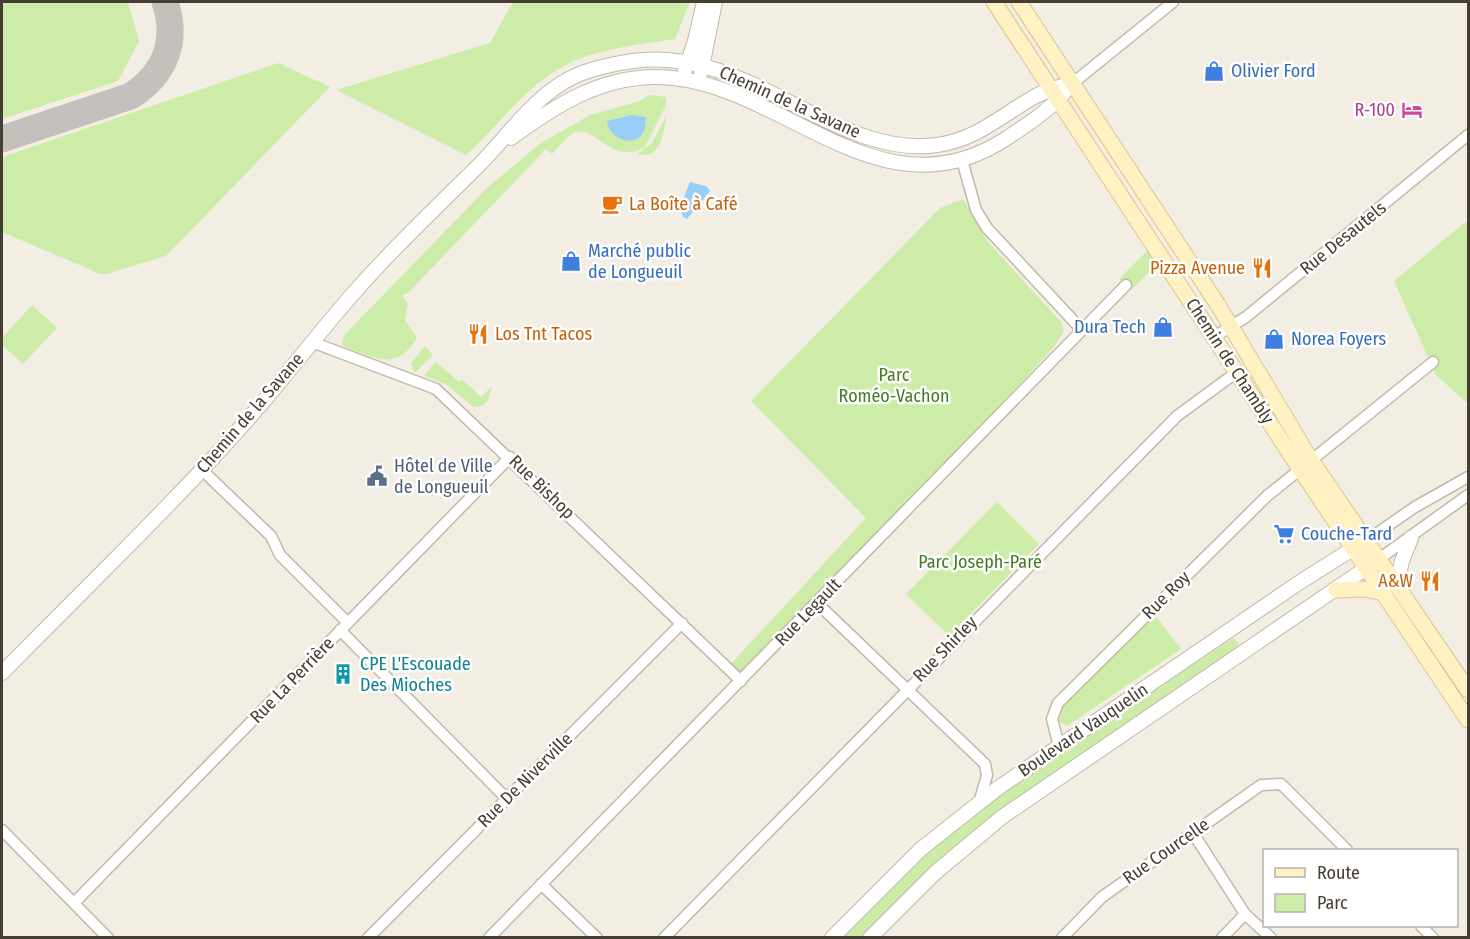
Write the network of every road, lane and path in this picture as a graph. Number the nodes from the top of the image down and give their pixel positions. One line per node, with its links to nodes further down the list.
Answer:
1 (704, 2): 6 (street)
2 (715, 2): 7 (street)
3 (994, 2): 11 (main road, Chemin de Chambly)
4 (1019, 2): 10 (main road, Chemin de Chambly)
5 (1173, 2): 10 (street)
6 (688, 63): 7 (street, Chemin de la Savane); 8 (street); 13 (street, Chemin de la Savane)
7 (703, 66): 9 (street); 11 (street, Chemin de la Savane)
8 (681, 80): 9 (street, Chemin de la Savane); 13 (street, Chemin de la Savane)
9 (698, 83): 14 (street, Chemin de la Savane)
10 (1073, 83): 11 (street, Chemin de la Savane); 16 (main road, Chemin de Chambly)
11 (1055, 95): 14 (street, Chemin de la Savane); 18 (main road, Chemin de Chambly)
12 (1468, 135): 16 (street, Rue Desautels)
13 (494, 150): 19 (street, Chemin de la Savane)
14 (962, 160): 17 (street)
15 (1126, 285): 17 (street, Rue Legault)
16 (1230, 327): 18 (street, Rue Desautels); 23 (main road, Chemin de Chambly)
17 (1082, 330): 32 (street, Rue Legault)
18 (1214, 337): 21 (main road, Chemin de Chambly)
19 (312, 342): 22 (street, Rue Bishop); 24 (street, Chemin de la Savane)
20 (1433, 362): 23 (street, Rue Roy)
21 (1237, 372): 23 (main road, Chemin de Chambly); 37 (street, Rue Shirley)
22 (510, 457): 33 (street, Rue Bishop); 34 (street, Rue La Perrière)
23 (1306, 465): 28 (main road, Chemin de Chambly); 40 (street, Rue Roy)
24 (202, 470): 34 (street); 35 (street, Chemin de la Savane)
25 (1468, 477): 28 (street)
26 (1468, 495): 27 (street)
27 (1411, 538): 29 (street); 30 (street)
28 (1360, 545): 29 (main road, Chemin de Chambly); 40 (street, Boulevard Vauquelin)
29 (1373, 564): 30 (main road, Chemin de Chambly); 31 (street, Boulevard Vauquelin)
30 (1390, 589): 31 (main road); 38 (main road, Chemin de Chambly); 39 (main road, Chemin de Chambly)
31 (1336, 590): 56 (street, Boulevard Vauquelin)
32 (817, 603): 36 (street, Rue Legault); 37 (street)
33 (682, 623): 36 (street, Rue Bishop); 41 (street, Rue De Niverville)
34 (344, 626): 41 (street); 47 (street, Rue La Perrière)
35 (2, 673)
36 (741, 681): 46 (street, Rue Legault)
37 (906, 689): 42 (street); 54 (street, Rue Shirley)
38 (1468, 690)
39 (1468, 720)
40 (1059, 746): 42 (street, Boulevard Vauquelin)
41 (507, 799): 51 (street, Rue De Niverville)
42 (979, 802): 55 (street, Boulevard Vauquelin)
43 (2, 830): 47 (street)
44 (1193, 832): 45 (street, Rue Courcelle); 48 (street); 57 (street, Rue Courcelle)
45 (1346, 849)
46 (541, 884): 52 (street, Rue Legault); 53 (street)
47 (74, 903): 50 (street)
48 (1245, 914): 58 (street); 59 (street)
49 (1422, 927): 60 (street)
50 (108, 938)
51 (368, 938)
52 (489, 938)
53 (597, 938)
54 (664, 938)
55 (832, 938)
56 (870, 938)
57 (1062, 938)
58 (1222, 938)
59 (1271, 938)
60 (1433, 938)

